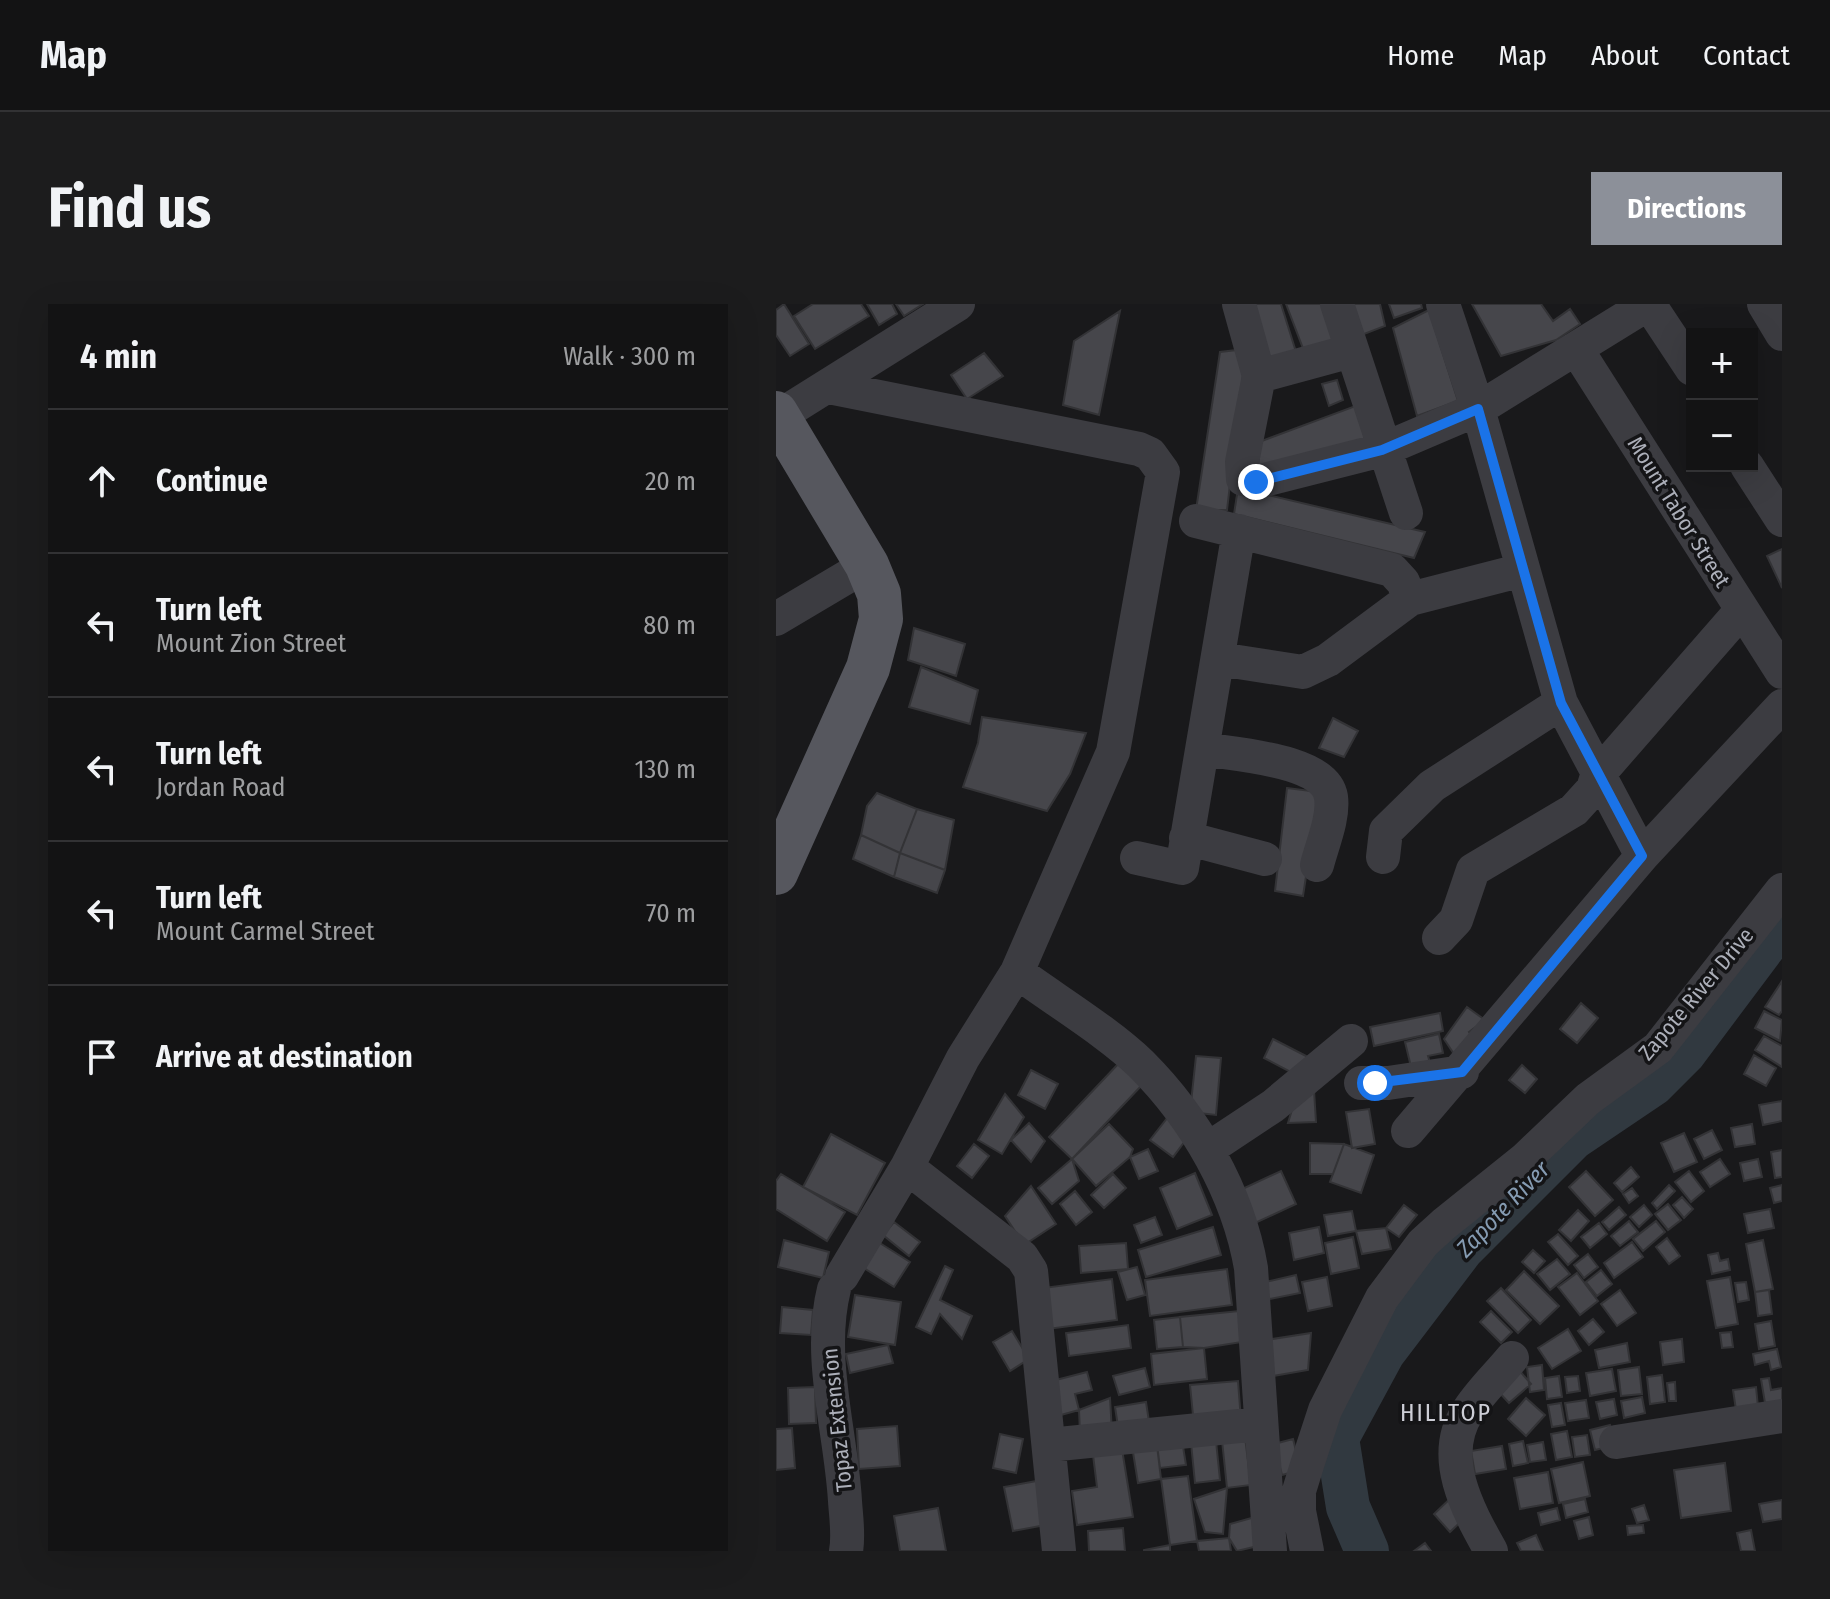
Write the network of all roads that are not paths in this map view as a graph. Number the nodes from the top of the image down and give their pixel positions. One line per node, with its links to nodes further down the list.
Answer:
1 (958, 304): 12 (street)
2 (1239, 304): 11 (street)
3 (1337, 304): 9 (street)
4 (1443, 304): 13 (street)
5 (1649, 304): 8 (street); 10 (street)
6 (1764, 304): 7 (street)
7 (1782, 334)
8 (1577, 350): 13 (street); 24 (street, Mount Tabor Street)
9 (1351, 351): 11 (street); 15 (street)
10 (1686, 360)
11 (1259, 376): 15 (street)
12 (829, 387): 14 (street); 42 (street)
13 (1478, 409): 15 (street); 22 (street)
14 (777, 416): 21 (main road)
15 (1382, 450): 17 (street)
16 (1751, 472): 18 (street)
17 (1406, 513)
18 (1782, 520)
19 (1196, 521): 20 (street)
20 (1239, 531): 23 (street); 26 (street)
21 (867, 565): 25 (street); 32 (main road)
22 (1523, 570): 23 (street); 28 (street)
23 (1410, 599): 26 (street)
24 (1741, 611): 27 (street, Mount Tabor Street); 31 (street)
25 (776, 619)
26 (1219, 659): 30 (street)
27 (1782, 672)
28 (1561, 703): 31 (street); 35 (street)
29 (1782, 706): 34 (street)
30 (1203, 749): 33 (street); 38 (street)
31 (1597, 776): 34 (street); 41 (street)
32 (785, 834): 39 (main road)
33 (1186, 838): 36 (street); 37 (street)
34 (1642, 856): 44 (street)
35 (1383, 857)
36 (1137, 858)
37 (1265, 859)
38 (1317, 865)
39 (776, 873)
40 (1782, 890): 57 (street, Zapote River Drive)
41 (1439, 938)
42 (1017, 972): 47 (street); 48 (street)
43 (1351, 1041): 47 (street)
44 (1462, 1072): 45 (street); 46 (street)
45 (1361, 1083)
46 (1408, 1131)
47 (1208, 1149): 51 (street)
48 (907, 1167): 53 (street); 54 (street, Topaz Extension)
49 (1512, 1358): 58 (street)
50 (1782, 1416): 52 (street)
51 (1259, 1424): 53 (street); 56 (street)
52 (1616, 1442)
53 (1049, 1445): 55 (street)
54 (846, 1551)
55 (1059, 1551)
56 (1270, 1551)
57 (1307, 1551)
58 (1491, 1551)

